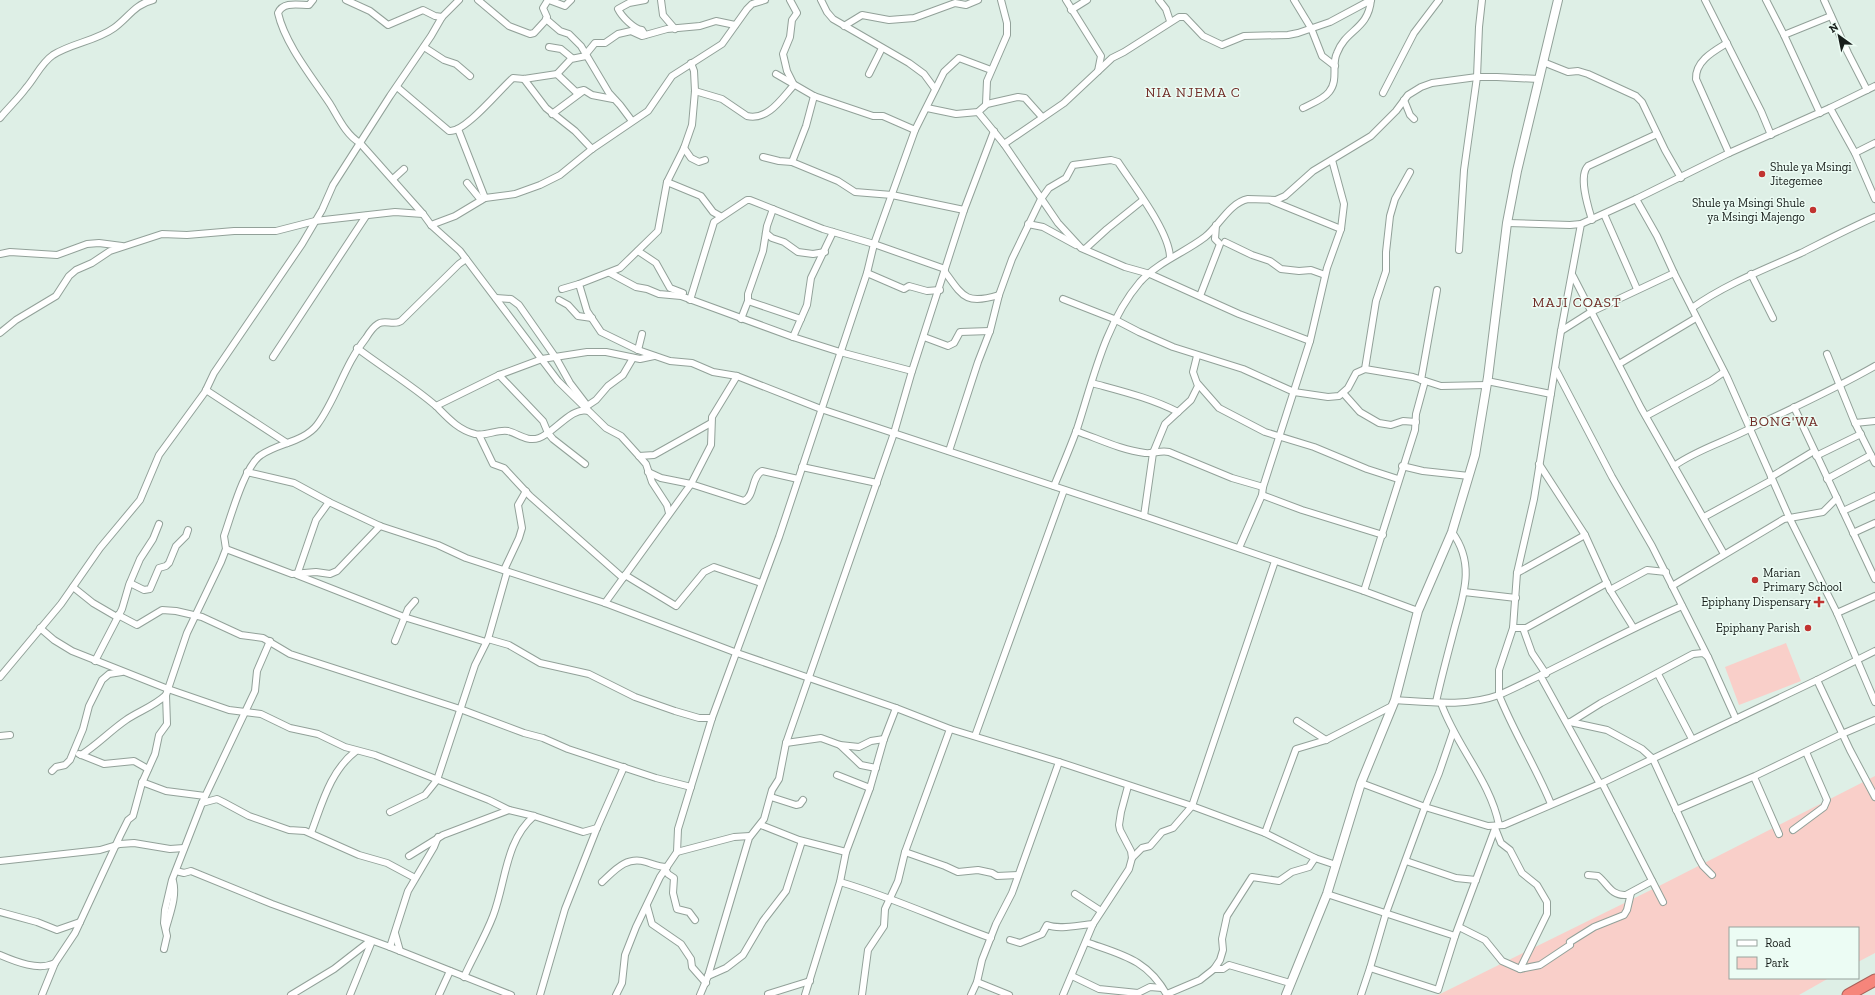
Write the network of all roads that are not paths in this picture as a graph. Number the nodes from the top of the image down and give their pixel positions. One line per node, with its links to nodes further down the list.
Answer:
1 (153, 0): 76 (street)
2 (313, 0): 84 (street)
3 (346, 0): 28 (street)
4 (459, 0): 28 (street)
5 (478, 0): 29 (street)
6 (548, 0): 7 (street); 29 (street)
7 (571, 0)
8 (645, 0): 35 (street)
9 (660, 0): 34 (street)
10 (765, 0): 31 (street)
11 (790, 0): 57 (street)
12 (821, 0): 32 (street)
13 (978, 0): 32 (street)
14 (1001, 0): 48 (street)
15 (1066, 0): 26 (street)
16 (1087, 0): 26 (street)
17 (1159, 0): 30 (street)
18 (1294, 0): 33 (street)
19 (1371, 0): 33 (street); 47 (street)
20 (1440, 0): 64 (street)
21 (1482, 0): 54 (street)
22 (1558, 0): 46 (main road)
23 (1705, 0): 37 (street)
24 (1766, 0): 36 (street)
25 (1824, 0): 27 (street)
26 (1071, 10): 42 (street)
27 (1831, 16): 36 (street); 62 (street)
28 (442, 17): 38 (street)
29 (546, 19): 41 (street)
30 (1170, 21): 33 (street); 44 (street)
31 (735, 25): 34 (street); 45 (street)
32 (844, 26): 40 (street)
33 (1311, 28): 47 (street)
34 (675, 29): 35 (street)
35 (645, 35): 41 (street)
36 (1784, 35): 73 (street)
37 (1727, 43): 83 (street); 89 (street)
38 (424, 47): 53 (street); 59 (street)
39 (549, 47): 43 (street)
40 (882, 48): 52 (street); 60 (street)
41 (586, 55): 43 (street); 66 (street)
42 (1101, 56): 44 (street); 49 (street)
43 (572, 58): 50 (street)
44 (1112, 58): 49 (street)
45 (691, 62): 63 (street); 78 (street)
46 (1543, 62): 56 (main road); 82 (street)
47 (1335, 66): 70 (street)
48 (992, 70): 60 (street); 68 (street)
49 (1098, 71): 75 (street)
50 (557, 74): 55 (street); 61 (street)
51 (776, 74): 57 (street)
52 (869, 74)
53 (470, 76)
54 (1477, 77): 56 (street); 67 (street); 129 (street)
55 (524, 78): 74 (street); 79 (street)
56 (1539, 79): 118 (main road)
57 (794, 85): 63 (street); 65 (street)
58 (1875, 86): 62 (street)
59 (397, 87): 79 (street); 84 (street)
60 (935, 89): 69 (street)
61 (584, 90): 66 (street); 74 (street)
62 (1867, 90): 71 (street)
63 (695, 91): 87 (street)
64 (1383, 93)
65 (814, 96): 80 (street); 94 (street)
66 (613, 99): 78 (street)
67 (1404, 100): 77 (street); 93 (street)
68 (986, 104): 72 (street); 75 (street)
69 (927, 108): 72 (street); 80 (street)
70 (1303, 108)
71 (1830, 108): 73 (street); 90 (street)
72 (978, 112): 81 (street)
73 (1820, 113): 83 (street)
74 (552, 114): 88 (street)
75 (1042, 116): 86 (street)
76 (0, 118)
77 (1414, 119)
78 (632, 121): 88 (street)
79 (458, 129): 102 (street)
80 (915, 130): 101 (street)
81 (994, 131): 86 (street); 109 (street)
82 (1657, 134): 97 (street); 115 (street)
83 (1770, 135): 89 (street)
84 (360, 143): 98 (street); 116 (street)
85 (1875, 143): 90 (street)
86 (1004, 144): 103 (street)
87 (684, 148): 92 (street); 99 (street)
88 (592, 149): 102 (street)
89 (1729, 153): 97 (street)
90 (1856, 153): 104 (street)
91 (763, 157): 94 (street)
92 (706, 160)
93 (1332, 160): 106 (street); 122 (street)
94 (792, 162): 101 (street)
95 (404, 169): 98 (street)
96 (1410, 172): 182 (street)
97 (1681, 178): 107 (street)
98 (393, 179): 110 (street)
99 (667, 182): 113 (street); 130 (street)
100 (467, 183): 102 (street)
101 (892, 195): 109 (street); 126 (street)
102 (483, 199): 120 (street)
103 (1041, 199): 105 (street); 117 (street); 128 (street)
104 (1875, 199)
105 (1144, 200): 128 (street); 133 (street)
106 (1271, 200): 121 (street); 122 (street)
107 (1636, 200): 111 (street); 136 (street)
108 (773, 209): 113 (street); 123 (street); 124 (street)
109 (964, 210): 135 (street)
110 (423, 214): 112 (street); 120 (street)
111 (1604, 214): 115 (street); 145 (street)
112 (366, 216): 116 (street); 176 (street)
113 (720, 216): 151 (street)
114 (1875, 217): 140 (street)
115 (1592, 220): 119 (street)
116 (315, 221): 127 (street); 193 (street)
117 (1028, 224): 128 (street); 148 (street)
118 (1508, 224): 119 (street); 190 (main road)
119 (1581, 224): 142 (street)
120 (431, 225): 134 (street)
121 (1216, 225): 133 (street); 149 (street)
122 (1341, 229): 141 (street)
123 (833, 232): 126 (street); 131 (street)
124 (766, 233): 131 (street); 154 (street)
125 (1224, 242): 141 (street)
126 (874, 244): 135 (street); 138 (street)
127 (124, 246): 132 (street); 165 (street)
128 (1083, 248): 139 (street)
129 (1459, 250)
130 (638, 251): 137 (street); 151 (street)
131 (825, 252): 161 (street)
132 (0, 254)
133 (1170, 258): 139 (street)
134 (466, 259): 150 (street); 170 (street)
135 (945, 270): 146 (street); 148 (street)
136 (1674, 272): 145 (street); 155 (street)
137 (610, 273): 143 (street); 151 (street)
138 (867, 273): 146 (street); 172 (street)
139 (1150, 274): 149 (street); 162 (street)
140 (1751, 274): 155 (street); 159 (street)
141 (1325, 275): 169 (street)
142 (1573, 276): 156 (street); 164 (street)
143 (580, 284): 144 (street); 157 (street)
144 (562, 289)
145 (1637, 289): 156 (street)
146 (940, 290): 168 (street)
147 (1437, 290): 188 (street)
148 (999, 295): 163 (street)
149 (1200, 296): 169 (street)
150 (496, 298): 177 (street); 179 (street)
151 (690, 298): 160 (street)
152 (1063, 299): 162 (street)
153 (559, 300): 157 (street)
154 (748, 302): 160 (street); 161 (street)
155 (1692, 308): 158 (street)
156 (1591, 312): 164 (street); 180 (street)
157 (592, 318): 171 (street)
158 (1696, 318): 180 (street); 185 (street)
159 (1773, 318)
160 (741, 319): 167 (street)
161 (801, 319): 167 (street)
162 (1114, 319): 175 (street); 189 (street)
163 (990, 331): 168 (street); 215 (street)
164 (1561, 332): 183 (street)
165 (0, 333)
166 (642, 334): 171 (street)
167 (793, 337): 172 (street)
168 (924, 337): 184 (street)
169 (1310, 342): 194 (street)
170 (358, 348): 197 (street); 214 (street)
171 (638, 350): 174 (street)
172 (840, 352): 184 (street); 200 (street)
173 (1827, 354): 192 (street)
174 (656, 356): 178 (street); 187 (street)
175 (1197, 356): 191 (street); 194 (street)
176 (272, 357)
177 (556, 358): 178 (street); 179 (street); 199 (street)
178 (633, 358): 199 (street)
179 (542, 359): 186 (street); 199 (street)
180 (1619, 364): 202 (street)
181 (1875, 366): 192 (street)
182 (1365, 368): 188 (street); 195 (street)
183 (1556, 370): 196 (street); 261 (street)
184 (912, 371): 210 (street)
185 (1724, 372): 202 (street); 207 (street)
186 (499, 375): 197 (street); 209 (street)
187 (737, 376): 200 (street); 204 (street)
188 (1423, 381): 190 (street); 205 (street)
189 (1092, 383): 201 (street); 208 (street)
190 (1487, 383): 196 (street); 228 (main road)
191 (1198, 384): 201 (street); 213 (street)
192 (1840, 385): 198 (street); 206 (street)
193 (206, 390): 214 (street); 270 (street)
194 (1294, 392): 195 (street); 213 (street)
195 (1344, 394): 205 (street)
196 (1551, 394): 222 (street)
197 (436, 406): 212 (street)
198 (1794, 407): 207 (street); 217 (street)
199 (588, 408): 209 (street); 219 (street)
200 (821, 409): 210 (street); 225 (street)
201 (1178, 412): 216 (street)
202 (1646, 416): 224 (street)
203 (1875, 421): 206 (street)
204 (712, 422): 219 (street); 233 (street)
205 (1416, 422): 223 (street)
206 (1855, 423): 211 (street)
207 (1751, 429): 224 (street); 230 (street)
208 (1076, 431): 216 (street); 235 (street)
209 (548, 433): 212 (street); 221 (street)
210 (894, 433): 215 (street); 234 (street)
211 (1861, 434): 217 (street); 218 (street)
212 (479, 435): 238 (street)
213 (1280, 437): 232 (street); 236 (street)
214 (287, 443): 226 (street)
215 (949, 451): 235 (street)
216 (1153, 453): 236 (street); 245 (street)
217 (1815, 454): 230 (street); 231 (street)
218 (1871, 454): 220 (street); 231 (street)
219 (639, 456): 227 (street)
220 (1875, 463)
221 (585, 464)
222 (1539, 464): 255 (street); 262 (street)
223 (1402, 466): 228 (street); 232 (street)
224 (1674, 466): 246 (street)
225 (802, 467): 229 (street); 234 (street)
226 (247, 472): 242 (street); 257 (street)
227 (648, 472): 233 (street); 244 (street)
228 (1469, 476): 252 (main road)
229 (798, 479): 233 (street); 267 (street)
230 (1771, 479): 246 (street); 247 (street)
231 (1827, 479): 241 (street)
232 (1398, 480): 254 (street)
233 (691, 484): 244 (street)
234 (877, 484): 300 (street)
235 (1054, 486): 237 (street)
236 (1263, 487): 239 (street)
237 (1064, 490): 245 (street); 321 (street)
238 (526, 491): 260 (street); 264 (street)
239 (1262, 495): 254 (street); 256 (street)
240 (1875, 496): 243 (street)
241 (1837, 498): 243 (street); 247 (street)
242 (329, 502): 250 (street); 263 (street)
243 (1843, 511): 253 (street)
244 (669, 513): 264 (street)
245 (1144, 516): 256 (street)
246 (1704, 517): 258 (street)
247 (1789, 517): 258 (street); 280 (street)
248 (1875, 523): 253 (street)
249 (159, 524): 266 (street)
250 (380, 526): 260 (street); 263 (street)
251 (188, 530): 266 (street)
252 (1452, 532): 273 (street); 279 (main road)
253 (1853, 533): 265 (street)
254 (1382, 535): 272 (street)
255 (1585, 535): 262 (street); 268 (street)
256 (1239, 548): 259 (street)
257 (226, 549): 263 (street); 281 (street)
258 (1724, 554): 269 (street)
259 (1275, 561): 272 (street); 352 (street)
260 (505, 571): 277 (street); 290 (street)
261 (1666, 572): 269 (street); 271 (street)
262 (1518, 573): 275 (street)
263 (297, 575): 283 (street)
264 (624, 576): 267 (street); 277 (street)
265 (1875, 579)
266 (130, 583): 282 (street)
267 (761, 583): 292 (street)
268 (1607, 583): 271 (street); 287 (street)
269 (1672, 586): 278 (street)
270 (73, 587): 282 (street); 285 (street)
271 (1610, 590): 284 (street)
272 (1364, 591): 279 (street)
273 (1464, 592): 275 (street); 305 (street)
274 (1875, 596): 280 (street)
275 (1516, 598): 286 (street)
276 (415, 601): 283 (street)
277 (605, 603): 292 (street)
278 (1682, 606): 284 (street); 293 (street)
279 (1418, 611): 307 (main road)
280 (1837, 613): 294 (street)
281 (196, 615): 282 (street); 288 (street); 302 (street)
282 (117, 616): 295 (street)
283 (404, 617): 289 (street); 290 (street)
284 (1633, 627): 298 (street)
285 (40, 628): 295 (street); 299 (street)
286 (1513, 628): 287 (street); 303 (street)
287 (1523, 628): 298 (street)
288 (270, 641): 309 (street); 310 (street)
289 (394, 641)
290 (487, 641): 309 (street); 311 (street)
291 (1875, 650): 294 (street)
292 (737, 653): 300 (street); 311 (street)
293 (1708, 656): 297 (street); 312 (street)
294 (1857, 659): 301 (street); 306 (street)
295 (95, 661): 296 (street)
296 (124, 671): 302 (street); 329 (street)
297 (1658, 674): 315 (street); 324 (street)
298 (1544, 675): 303 (street); 315 (street)
299 (0, 677)
300 (808, 679): 308 (street); 325 (street)
301 (1817, 680): 312 (street); 318 (street)
302 (168, 689): 304 (street); 310 (street)
303 (1499, 695): 305 (street); 351 (street)
304 (166, 696): 330 (street); 335 (street)
305 (1438, 702): 307 (street); 317 (street)
306 (1875, 702)
307 (1394, 703): 323 (street); 341 (main road)
308 (896, 708): 316 (street); 322 (street)
309 (460, 709): 333 (street); 339 (street)
310 (245, 713): 327 (street); 346 (street)
311 (712, 718): 344 (street)
312 (1736, 719): 324 (street)
313 (1875, 720): 318 (street)
314 (1297, 722): 323 (street)
315 (1568, 723): 331 (street); 342 (street)
316 (950, 729): 321 (street); 372 (street)
317 (1453, 732): 353 (street); 359 (street)
318 (1842, 734): 328 (street); 348 (street)
319 (10, 735): 320 (street)
320 (0, 736)
321 (975, 736): 332 (street)
322 (884, 739): 326 (street); 334 (street)
323 (1326, 740): 363 (street)
324 (1692, 740): 331 (street)
325 (786, 743): 326 (street); 347 (street)
326 (840, 746): 334 (street)
327 (356, 750): 339 (street); 362 (street)
328 (1806, 752): 338 (street); 361 (street)
329 (74, 753): 330 (street); 336 (street)
330 (81, 755): 335 (street)
331 (1653, 759): 342 (street); 355 (street)
332 (1059, 762): 343 (street); 381 (street)
333 (624, 767): 344 (street); 360 (street)
334 (876, 768): 345 (street)
335 (148, 769): 340 (street)
336 (52, 771)
337 (837, 775): 345 (street)
338 (1754, 777): 355 (street); 364 (street)
339 (437, 780): 354 (street); 356 (street)
340 (142, 782): 346 (street); 368 (street)
341 (1362, 783): 353 (street); 378 (main road)
342 (1601, 783): 351 (street); 386 (street)
343 (1128, 786): 352 (street); 374 (street)
344 (691, 787): 370 (street)
345 (870, 788): 371 (street)
346 (205, 796): 350 (street)
347 (770, 797): 349 (street); 358 (street)
348 (1875, 797)
349 (803, 800)
350 (202, 803): 362 (street); 369 (street)
351 (1551, 804): 359 (street)
352 (1192, 806): 363 (street); 374 (street)
353 (1425, 807): 359 (street); 377 (street)
354 (509, 810): 357 (street); 366 (street)
355 (1676, 810): 383 (street)
356 (390, 812)
357 (534, 816): 360 (street); 419 (street)
358 (761, 825): 365 (street); 367 (street)
359 (1497, 826): 385 (street); 415 (street)
360 (597, 828): 434 (street)
361 (1793, 830)
362 (311, 833): 384 (street)
363 (1265, 833): 375 (street)
364 (1779, 834)
365 (750, 836): 370 (street); 417 (street)
366 (438, 837): 373 (street); 384 (street)
367 (802, 840): 371 (street); 417 (street)
368 (116, 845): 369 (street); 376 (street); 399 (street)
369 (184, 848): 380 (street)
370 (677, 852): 379 (street)
371 (846, 852): 388 (street)
372 (905, 852): 381 (street); 392 (street)
373 (409, 856)
374 (1132, 858): 395 (street)
375 (1315, 858): 378 (street); 414 (street)
376 (0, 861)
377 (1406, 861): 385 (street); 397 (street)
378 (1336, 865): 391 (main road)
379 (666, 868): 387 (street); 394 (street); 398 (street)
380 (176, 871): 406 (street); 409 (street)
381 (1018, 875): 404 (street)
382 (1588, 875): 389 (street)
383 (1712, 875)
384 (415, 878): 402 (street)
385 (1476, 880): 401 (street)
386 (1652, 881): 389 (street); 393 (street)
387 (602, 882)
388 (840, 882): 392 (street); 421 (street)
389 (1631, 893): 415 (street)
390 (1075, 894): 395 (street)
391 (1327, 894): 397 (street); 424 (main road)
392 (889, 898): 404 (street); 438 (street)
393 (1663, 902)
394 (647, 906): 423 (street); 435 (street)
395 (1101, 911): 400 (street)
396 (0, 912): 399 (street)
397 (1386, 913): 403 (street); 413 (street)
398 (695, 920)
399 (80, 922): 412 (street)
400 (1094, 924): 405 (street); 407 (street)
401 (1459, 927): 403 (street); 415 (street)
402 (395, 933): 408 (street); 410 (street)
403 (1455, 936): 413 (street)
404 (991, 938): 422 (street)
405 (1010, 940)
406 (371, 941): 408 (street); 430 (street); 431 (street)
407 (1086, 942): 418 (street); 425 (street)
408 (390, 947): 410 (street)
409 (164, 949)
410 (400, 951): 416 (street)
411 (0, 955): 412 (street)
412 (55, 963): 429 (street)
413 (1370, 968): 443 (street)
414 (1214, 969): 424 (street); 428 (street)
415 (1520, 969)
416 (450, 971): 419 (street); 432 (street)
417 (708, 976): 423 (street)
418 (1072, 976): 427 (street); 441 (street)
419 (464, 977): 433 (street)
420 (1875, 980): 444 (highway)
421 (810, 981): 426 (street); 437 (street)
422 (977, 982): 439 (street); 440 (street)
423 (706, 983): 436 (street)
424 (1290, 983): 442 (main road)
425 (1162, 988): 427 (street); 428 (street)
426 (768, 994)
427 (1137, 994)
428 (1167, 994)
429 (42, 995)
430 (292, 995)
431 (350, 995)
432 (439, 995)
433 (511, 995)
434 (540, 995)
435 (616, 995)
436 (701, 995)
437 (805, 995)
438 (862, 995)
439 (971, 995)
440 (1010, 995)
441 (1063, 995)
442 (1286, 995)
443 (1361, 995)
444 (1848, 995)

